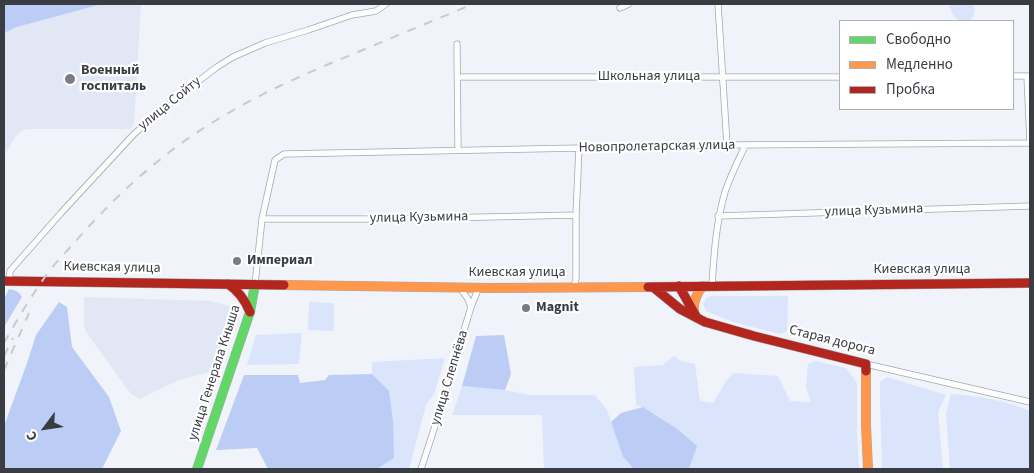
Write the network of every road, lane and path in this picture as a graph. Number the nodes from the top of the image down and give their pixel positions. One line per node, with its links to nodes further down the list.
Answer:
1 (386, 4): 20 (street, улица Сойту)
2 (629, 4): 4 (street)
3 (718, 4): 9 (street)
4 (620, 8)
5 (457, 44): 8 (street)
6 (1014, 76): 7 (street)
7 (1029, 76): 11 (street)
8 (458, 77): 9 (street, Школьная улица); 15 (street)
9 (724, 77): 10 (street, Школьная улица); 12 (street)
10 (839, 77)
11 (1030, 142): 13 (street, Новопролетарская улица)
12 (727, 145): 13 (street, Новопролетарская улица); 14 (street, Новопролетарская улица)
13 (745, 146): 18 (street)
14 (579, 148): 15 (street, Новопролетарская улица); 17 (street)
15 (458, 150): 19 (street, Новопролетарская улица)
16 (1030, 206): 18 (street, улица Кузьмина)
17 (576, 216): 19 (street, улица Кузьмина); 28 (street)
18 (718, 216): 25 (street)
19 (262, 219): 23 (street)
20 (6, 281): 22 (main road, Киевская улица)
21 (1030, 283): 25 (main road, Киевская улица)
22 (228, 284): 23 (main road, Киевская улица); 32 (main road)
23 (255, 284): 26 (main road, Киевская улица); 32 (main road, улица Генерала Кныша)
24 (679, 286): 25 (main road, Киевская улица); 29 (main road, Киевская улица); 31 (main road); 33 (main road)
25 (708, 286): 33 (main road)
26 (459, 287): 27 (main road, Киевская улица); 30 (street)
27 (480, 287): 28 (main road, Киевская улица); 30 (street, улица Слепнёва)
28 (574, 287): 29 (main road, Киевская улица)
29 (653, 287): 31 (main road, Старая дорога)
30 (471, 307): 39 (street, улица Слепнёва)
31 (680, 309): 33 (main road, Старая дорога)
32 (250, 312): 38 (main road, улица Генерала Кныша)
33 (697, 318): 34 (main road, Старая дорога)
34 (866, 364): 35 (street, Старая дорога); 40 (main road)
35 (1015, 398): 36 (street, Старая дорога); 37 (street, Старая дорога)
36 (1030, 402)
37 (1030, 406)
38 (197, 469)
39 (421, 469)
40 (868, 469)

